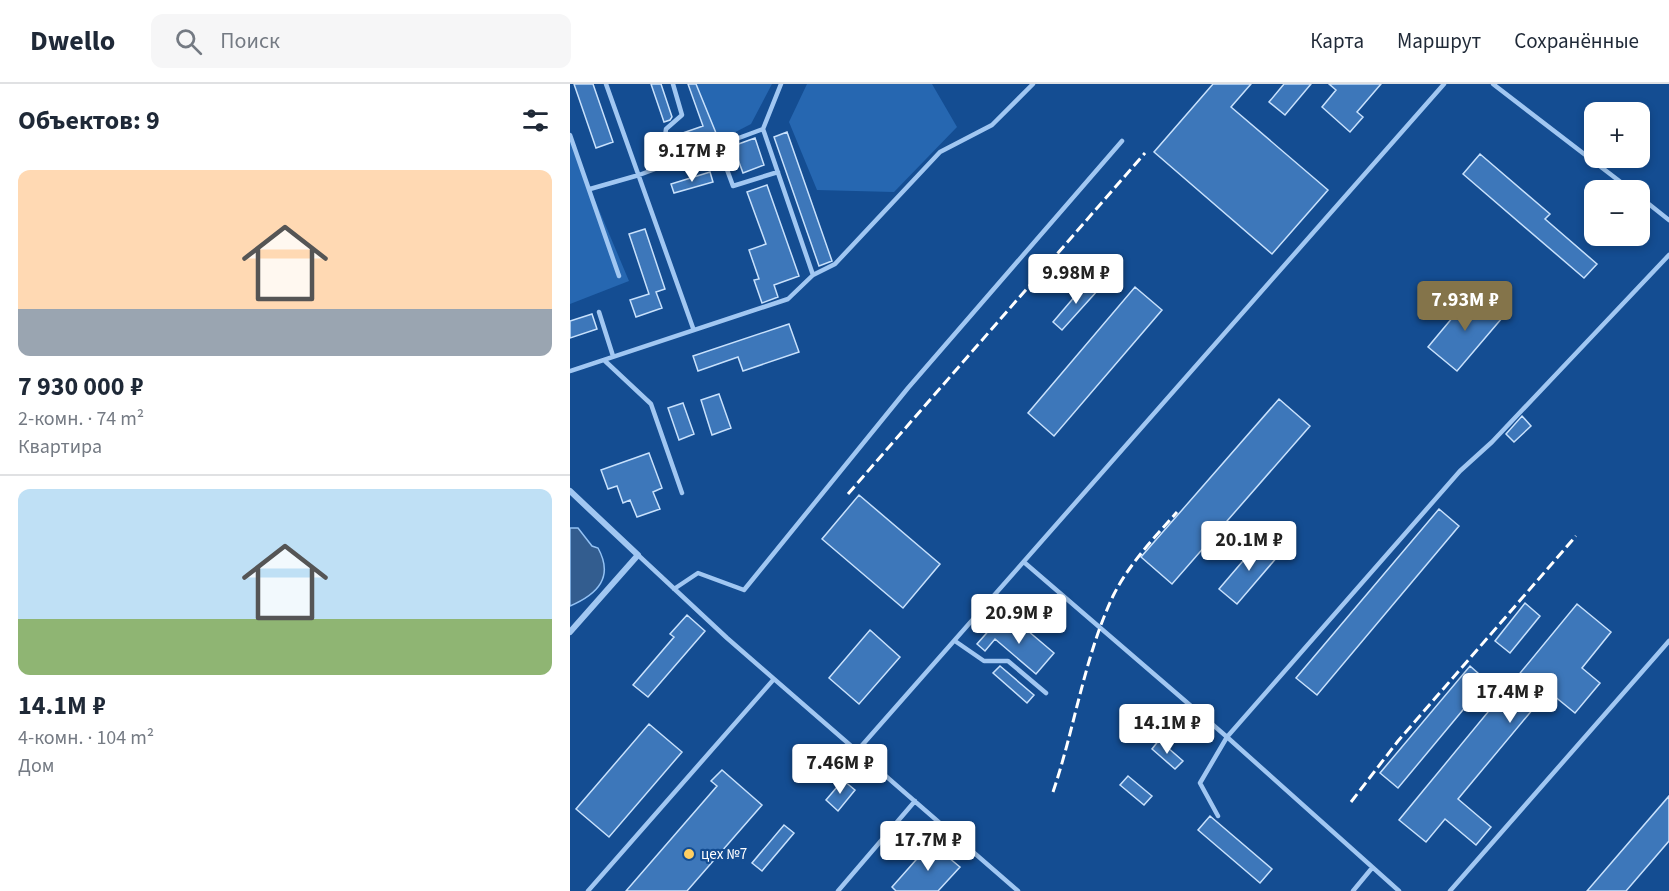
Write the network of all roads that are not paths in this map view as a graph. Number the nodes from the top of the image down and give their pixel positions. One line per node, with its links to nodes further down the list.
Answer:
1 (606, 84): 13 (lane)
2 (673, 84): 11 (lane)
3 (781, 84): 7 (lane)
4 (1033, 84): 19 (lane)
5 (1444, 84): 29 (lane)
6 (1493, 84): 14 (lane)
7 (763, 129): 10 (lane); 12 (lane)
8 (570, 135): 15 (lane)
9 (1122, 141): 30 (lane)
10 (718, 146): 11 (lane); 12 (lane)
11 (661, 166): 13 (lane)
12 (778, 172): 19 (lane)
13 (639, 175): 15 (lane); 22 (lane)
14 (1618, 180)
15 (590, 189): 20 (lane)
16 (1650, 205): 17 (lane)
17 (1669, 220)
18 (1669, 255): 36 (lane)
19 (813, 275): 22 (lane)
20 (619, 276)
21 (599, 312): 23 (lane)
22 (693, 328): 23 (lane)
23 (613, 356): 24 (lane)
24 (604, 360): 25 (lane); 27 (lane)
25 (570, 371)
26 (570, 491): 28 (street)
27 (682, 493)
28 (638, 555): 30 (lane); 31 (street)
29 (1025, 563): 32 (lane); 36 (lane)
30 (674, 589): 34 (lane)
31 (570, 632)
32 (955, 641): 35 (lane); 37 (lane)
33 (1669, 641): 46 (lane)
34 (774, 679): 37 (lane); 41 (lane)
35 (1046, 693)
36 (1227, 737): 39 (lane); 40 (lane)
37 (857, 751): 38 (lane)
38 (915, 801): 42 (lane); 43 (lane)
39 (1218, 816)
40 (1372, 868): 44 (lane); 45 (lane)
41 (588, 891)
42 (838, 891)
43 (1018, 891)
44 (1353, 891)
45 (1399, 891)
46 (1450, 891)

